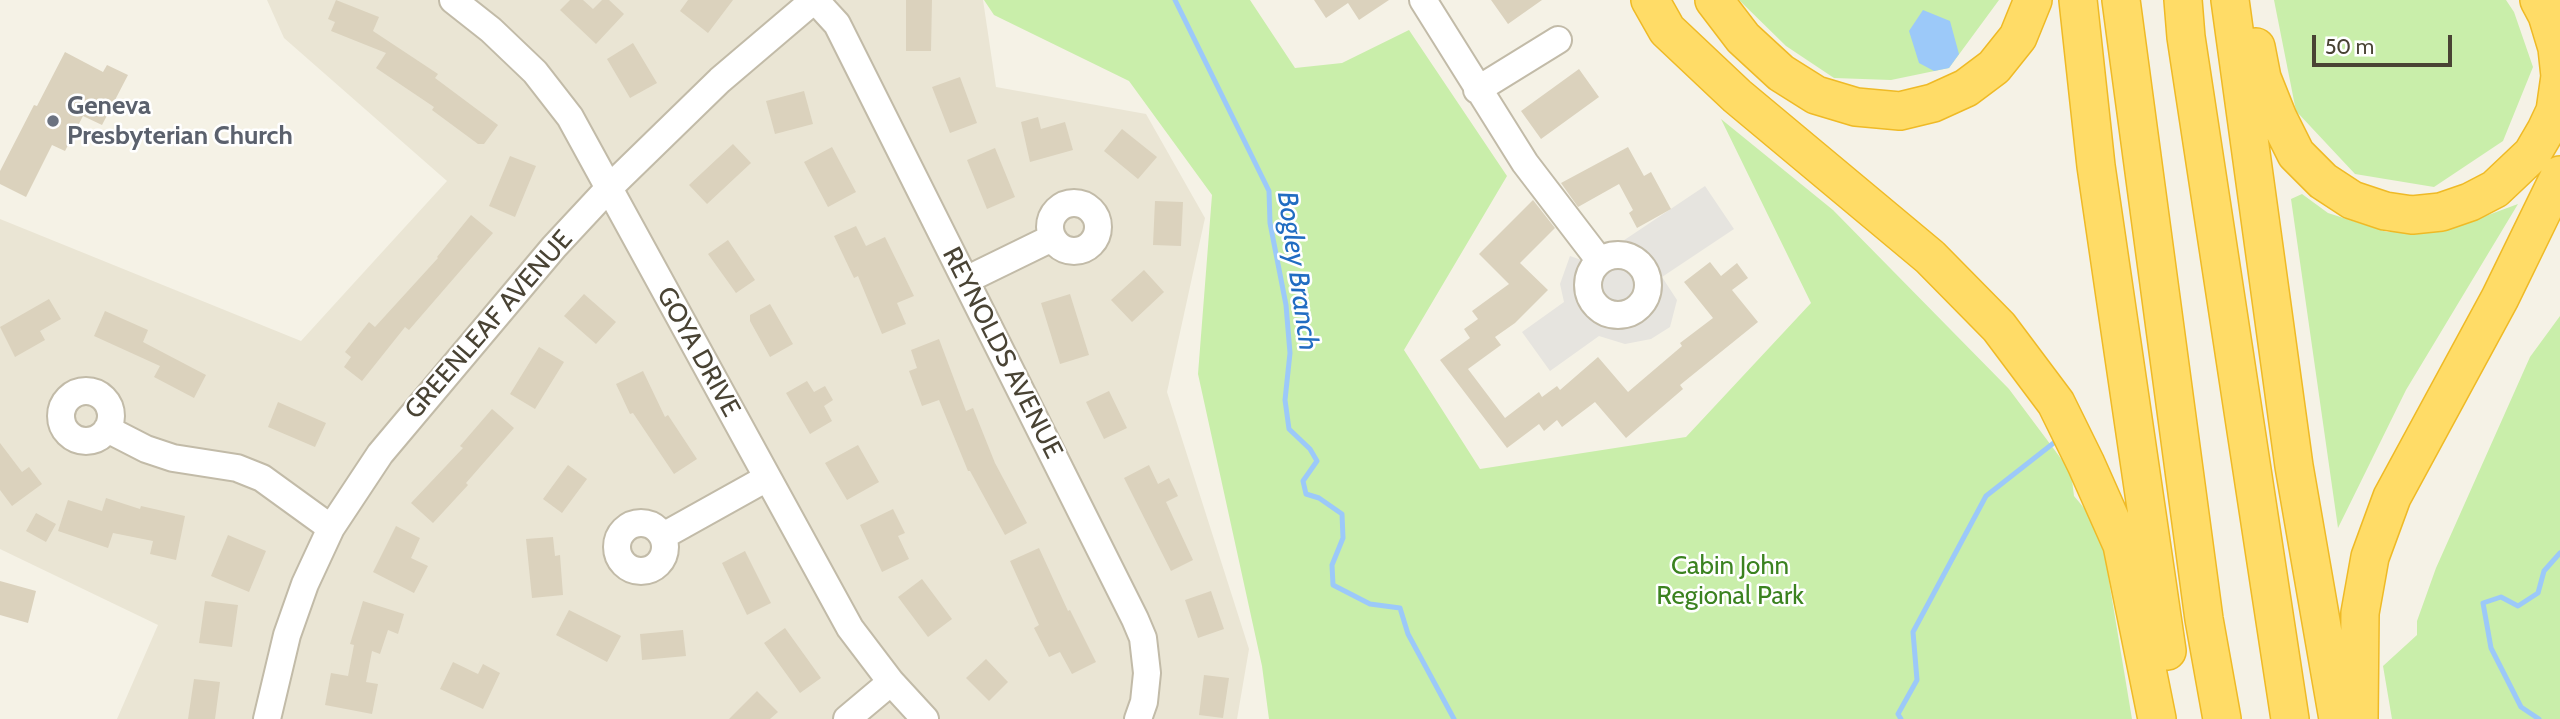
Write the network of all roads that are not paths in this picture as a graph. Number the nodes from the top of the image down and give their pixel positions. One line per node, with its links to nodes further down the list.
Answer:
1 (453, 0): 16 (street, GOYA DRIVE)
2 (814, 0): 16 (street, GREENLEAF AVENUE); 20 (street, REYNOLDS AVENUE)
3 (1423, 0): 14 (street)
4 (1650, 0): 31 (highway)
5 (1714, 0): 6 (highway)
6 (2033, 0)
7 (2078, 0): 32 (highway)
8 (2121, 0): 33 (highway)
9 (2183, 0): 34 (highway)
10 (2230, 0): 35 (highway)
11 (2246, 0): 12 (highway)
12 (2539, 0)
13 (1558, 40): 14 (street)
14 (1477, 90): 19 (street)
15 (2560, 175): 21 (highway)
16 (608, 189): 23 (street, GOYA DRIVE); 24 (street, GREENLEAF AVENUE)
17 (2560, 209): 21 (highway)
18 (1052, 238): 20 (street)
19 (1600, 261)
20 (966, 281): 30 (street, REYNOLDS AVENUE)
21 (2500, 298): 36 (highway)
22 (107, 429): 24 (street)
23 (767, 478): 25 (street); 26 (street, GOYA DRIVE)
24 (331, 528): 27 (street, GREENLEAF AVENUE)
25 (663, 536)
26 (891, 682): 28 (street); 29 (street, GOYA DRIVE)
27 (267, 719)
28 (847, 719)
29 (925, 719)
30 (1138, 719)
31 (2157, 719)
32 (2177, 719)
33 (2222, 719)
34 (2290, 719)
35 (2338, 719)
36 (2359, 719)

